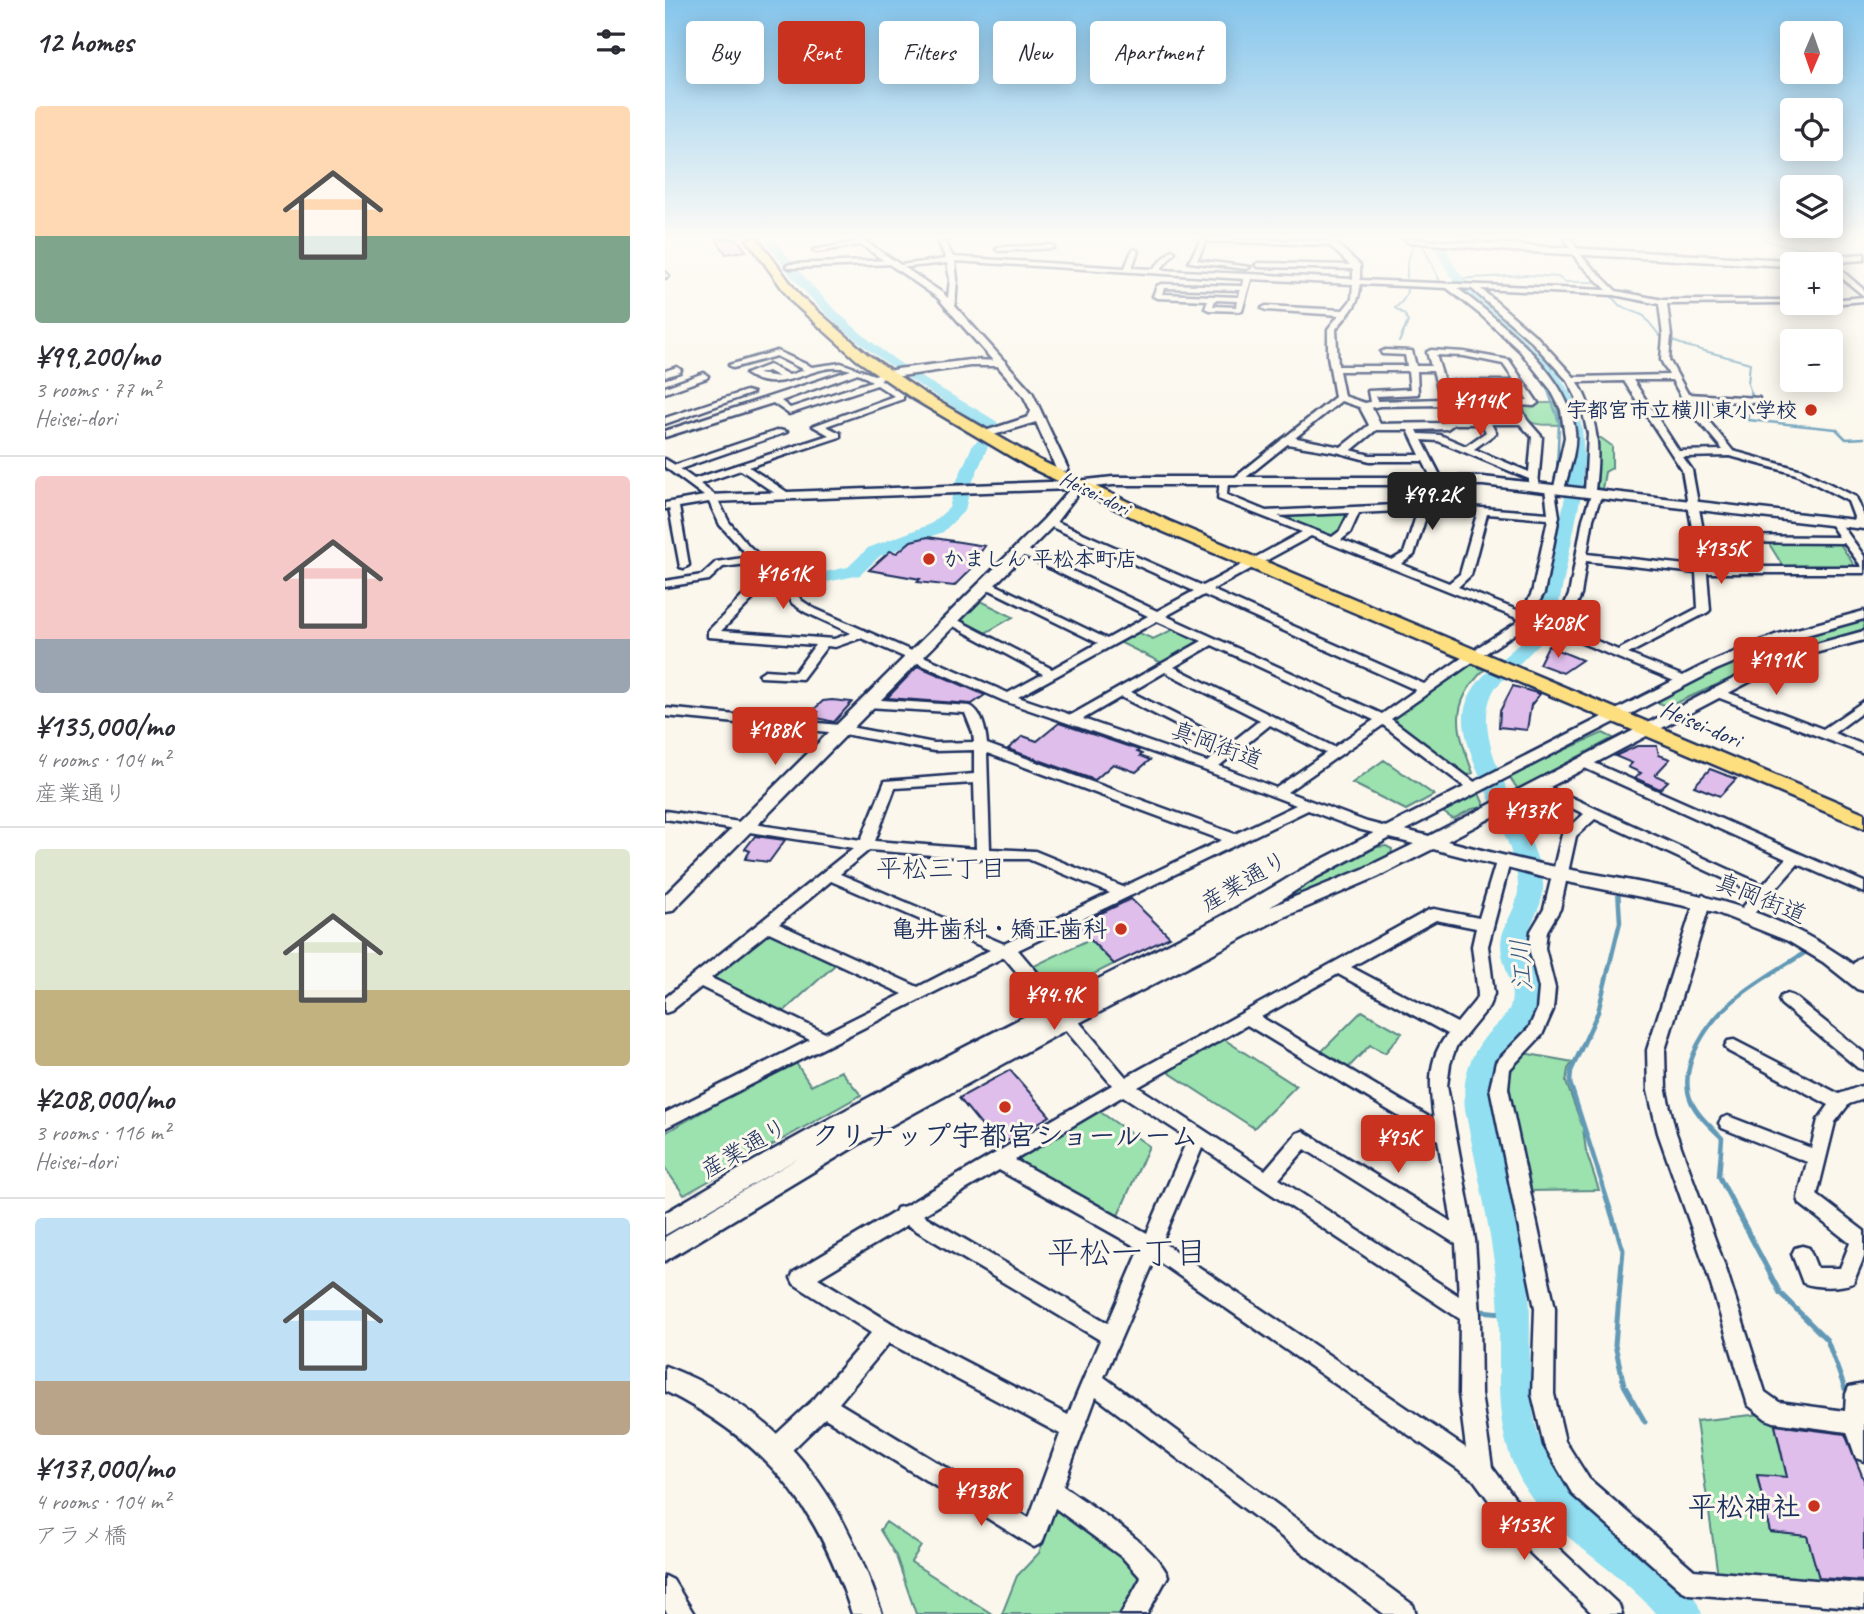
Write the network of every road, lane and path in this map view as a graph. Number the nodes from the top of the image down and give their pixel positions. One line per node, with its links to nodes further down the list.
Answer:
1 (814, 314): 19 (main road, Heisei-dori)
2 (824, 314): 19 (main road, Heisei-dori)
3 (958, 314): 9 (street)
4 (1345, 314): 13 (street)
5 (1484, 314): 36 (street)
6 (1506, 314): 23 (street)
7 (1664, 314): 20 (street)
8 (1385, 352): 12 (street)
9 (1003, 363): 19 (street); 35 (street)
10 (671, 365): 17 (street)
11 (769, 368): 15 (street); 21 (street); 21 (street)
12 (1412, 368): 13 (street); 14 (street); 34 (street)
13 (1335, 369): 29 (street)
14 (1436, 369): 24 (street); 25 (street)
15 (814, 371): 16 (street); 21 (street)
16 (857, 371): 19 (street); 30 (street)
17 (665, 374)
18 (704, 376): 26 (street)
19 (884, 376): 30 (street); 46 (main road, Heisei-dori); 54 (street)
20 (1674, 377): 22 (street); 28 (street)
21 (788, 378)
22 (1627, 378): 23 (street); 52 (street)
23 (1572, 380): 37 (street)
24 (1441, 384): 25 (street); 32 (street)
25 (1521, 384): 33 (street)
26 (665, 390)
27 (749, 393): 38 (street)
28 (1685, 396): 31 (street); 51 (street)
29 (1340, 398): 34 (street); 48 (street)
30 (774, 400): 45 (street)
31 (1756, 400)
32 (1446, 402): 33 (street); 34 (street); 39 (street)
33 (1514, 402): 41 (street)
34 (1370, 405): 43 (street)
35 (1037, 411): 46 (street); 56 (street)
36 (1564, 413): 37 (street); 63 (street)
37 (1590, 414): 64 (street)
38 (665, 421)
39 (1452, 421): 40 (street); 42 (street)
40 (1485, 421): 41 (street); 49 (street)
41 (1523, 421): 60 (street)
42 (1411, 426): 43 (street); 47 (street)
43 (1373, 427): 50 (street)
44 (782, 432): 55 (street)
45 (665, 434)
46 (988, 434): 56 (main road, Heisei-dori); 62 (main road, Heisei-dori)
47 (1416, 437): 49 (street); 53 (street)
48 (1287, 440): 50 (street); 59 (street)
49 (1466, 450): 60 (street)
50 (1343, 451): 53 (street)
51 (1730, 453): 52 (street); 76 (street)
52 (1678, 454): 68 (street)
53 (1426, 458): 58 (street)
54 (742, 467): 61 (street); 65 (street)
55 (671, 469): 61 (street)
56 (1062, 469): 62 (main road, Heisei-dori)
57 (1419, 479): 58 (street); 59 (street); 69 (street)
58 (1437, 479): 60 (street)
59 (1230, 481): 62 (street); 72 (street)
60 (1533, 482): 63 (street)
61 (693, 483): 66 (street)
62 (1083, 484): 65 (street); 74 (street); 84 (main road, Heisei-dori)
63 (1557, 488): 64 (street); 73 (street)
64 (1591, 492): 68 (street); 82 (street)
65 (786, 496): 66 (street)
66 (712, 498): 67 (street); 83 (street, 真岡街道)
67 (670, 505): 86 (street)
68 (1693, 506): 75 (street); 78 (street)
69 (1424, 507): 70 (street); 71 (street); 85 (street)
70 (1355, 510): 72 (street); 80 (street)
71 (1483, 511): 73 (street); 92 (street)
72 (1264, 514): 77 (street)
73 (1554, 516): 96 (street)
74 (1049, 522): 81 (street); 93 (street)
75 (1834, 522): 76 (street); 79 (street)
76 (1863, 525)
77 (1310, 532): 80 (street); 84 (street)
78 (1699, 539): 79 (street); 87 (street)
79 (1847, 540): 88 (street)
80 (1333, 541): 85 (street)
81 (1020, 550): 91 (street); 95 (street)
82 (1581, 557): 87 (street); 103 (street)
83 (758, 559): 89 (street, 真岡街道); 90 (street)
84 (1258, 561): 93 (street); 105 (main road, Heisei-dori)
85 (1393, 564): 92 (street)
86 (684, 565)
87 (1700, 570): 88 (street); 103 (street)
88 (1862, 571)
89 (773, 572): 98 (street, 真岡街道); 101 (street)
90 (665, 584)
91 (986, 584): 97 (street); 102 (street)
92 (1451, 587): 96 (street)
93 (1202, 591): 95 (street); 110 (street)
94 (1864, 615): 109 (street, 産業通り)
95 (1157, 616): 100 (street); 102 (street)
96 (1525, 617): 105 (street)
97 (950, 620): 104 (street); 108 (street)
98 (863, 633): 101 (street); 104 (street, 真岡街道)
99 (1864, 635): 112 (street)
100 (1212, 641): 106 (street); 120 (street)
101 (824, 642): 107 (street)
102 (1108, 643): 108 (street)
103 (1619, 654): 109 (street)
104 (914, 656): 113 (street, 真岡街道); 114 (street)
105 (1487, 657): 110 (street); 117 (main road, Heisei-dori)
106 (1165, 667): 111 (street); 119 (street)
107 (765, 674)
108 (1052, 674): 113 (street)
109 (1684, 681): 117 (street, 産業通り)
110 (1426, 690): 120 (street)
111 (1121, 692): 118 (street); 125 (street)
112 (1717, 692): 121 (street); 123 (street)
113 (1008, 698): 118 (street, 真岡街道)
114 (867, 703): 122 (street); 124 (street)
115 (1864, 705): 123 (street)
116 (665, 712): 122 (street)
117 (1621, 714): 121 (main road, Heisei-dori); 131 (street, 産業通り)
118 (1074, 719): 129 (street, 真岡街道)
119 (1269, 719): 125 (street); 127 (street)
120 (1383, 719): 127 (street); 131 (street)
121 (1651, 727): 128 (street); 135 (main road, Heisei-dori); 138 (main road, Heisei-dori)
122 (839, 729): 124 (street); 139 (street)
123 (1823, 735): 126 (street)
124 (981, 746): 130 (street); 141 (street)
125 (1232, 749): 129 (street)
126 (1864, 750)
127 (1334, 752): 133 (street)
128 (1583, 762): 132 (street); 145 (street)
129 (1209, 767): 133 (street, 真岡街道)
130 (982, 778): 143 (street); 144 (street)
131 (1476, 785): 140 (street, 産業通り)
132 (1537, 787): 136 (street); 142 (street, 産業通り)
133 (1277, 793): 134 (street, 真岡街道)
134 (1307, 805): 140 (street, 真岡街道); 141 (street)
135 (1864, 810)
136 (1595, 812): 147 (street); 150 (street)
137 (665, 815): 139 (street)
138 (1864, 821)
139 (743, 828): 143 (street); 153 (street)
140 (1389, 832): 142 (street, 真岡街道); 164 (street, 産業通り)
141 (1237, 840): 151 (street)
142 (1430, 843): 146 (street, 真岡街道); 164 (street, 産業通り)
143 (866, 845): 144 (street); 148 (street)
144 (983, 854): 151 (street)
145 (1795, 858): 149 (street); 150 (street)
146 (1506, 862): 147 (street, 真岡街道); 156 (street)
147 (1552, 872): 152 (street, 真岡街道); 201 (street)
148 (829, 875): 155 (street); 157 (street)
149 (1864, 888)
150 (1763, 891): 154 (street)
151 (1123, 893): 157 (street)
152 (1703, 900): 154 (street, 真岡街道); 194 (street)
153 (665, 906)
154 (1745, 914): 159 (street, 真岡街道)
155 (768, 925): 160 (street); 161 (street)
156 (1485, 925): 158 (street); 166 (street)
157 (1004, 950): 161 (street); 164 (street)
158 (1340, 968): 165 (street); 166 (street)
159 (1861, 973)
160 (699, 979): 163 (street); 167 (street)
161 (917, 993): 167 (street)
162 (1787, 1000): 169 (street)
163 (665, 1007)
164 (1063, 1014): 170 (street); 181 (street, 産業通り); 185 (street, 産業通り)
165 (1249, 1018): 170 (street); 176 (street)
166 (1457, 1031): 176 (street)
167 (823, 1039): 173 (street)
168 (1734, 1046): 172 (street)
169 (1864, 1063)
170 (1124, 1087): 175 (street); 178 (street)
171 (1864, 1092): 172 (street)
172 (1841, 1103): 177 (street)
173 (668, 1116)
174 (1728, 1123): 177 (street)
175 (1198, 1136): 179 (street); 184 (street)
176 (1446, 1136): 182 (street)
177 (1817, 1158): 183 (street)
178 (998, 1160): 180 (street); 184 (street)
179 (1266, 1181): 182 (street); 187 (street)
180 (904, 1214): 188 (street); 189 (street)
181 (665, 1225)
182 (1465, 1240): 187 (street)
183 (1863, 1241): 186 (street)
184 (1152, 1246): 189 (street); 198 (street)
185 (665, 1250)
186 (1802, 1254)
187 (1470, 1315): 198 (street)
188 (886, 1331): 193 (street); 195 (street)
189 (1112, 1336): 191 (street)
190 (665, 1378): 196 (street)
191 (1092, 1381): 195 (street); 205 (street)
192 (1864, 1394): 194 (street)
193 (823, 1405): 196 (street); 199 (street)
194 (1855, 1423): 197 (street)
195 (1073, 1429): 199 (street)
196 (776, 1450): 203 (street)
197 (1864, 1450)
198 (1482, 1472): 206 (street)
199 (1050, 1490): 204 (street)
200 (665, 1588): 202 (street)
201 (1864, 1597)
202 (682, 1614)
203 (867, 1614)
204 (1133, 1614)
205 (1404, 1614)
206 (1610, 1614)

